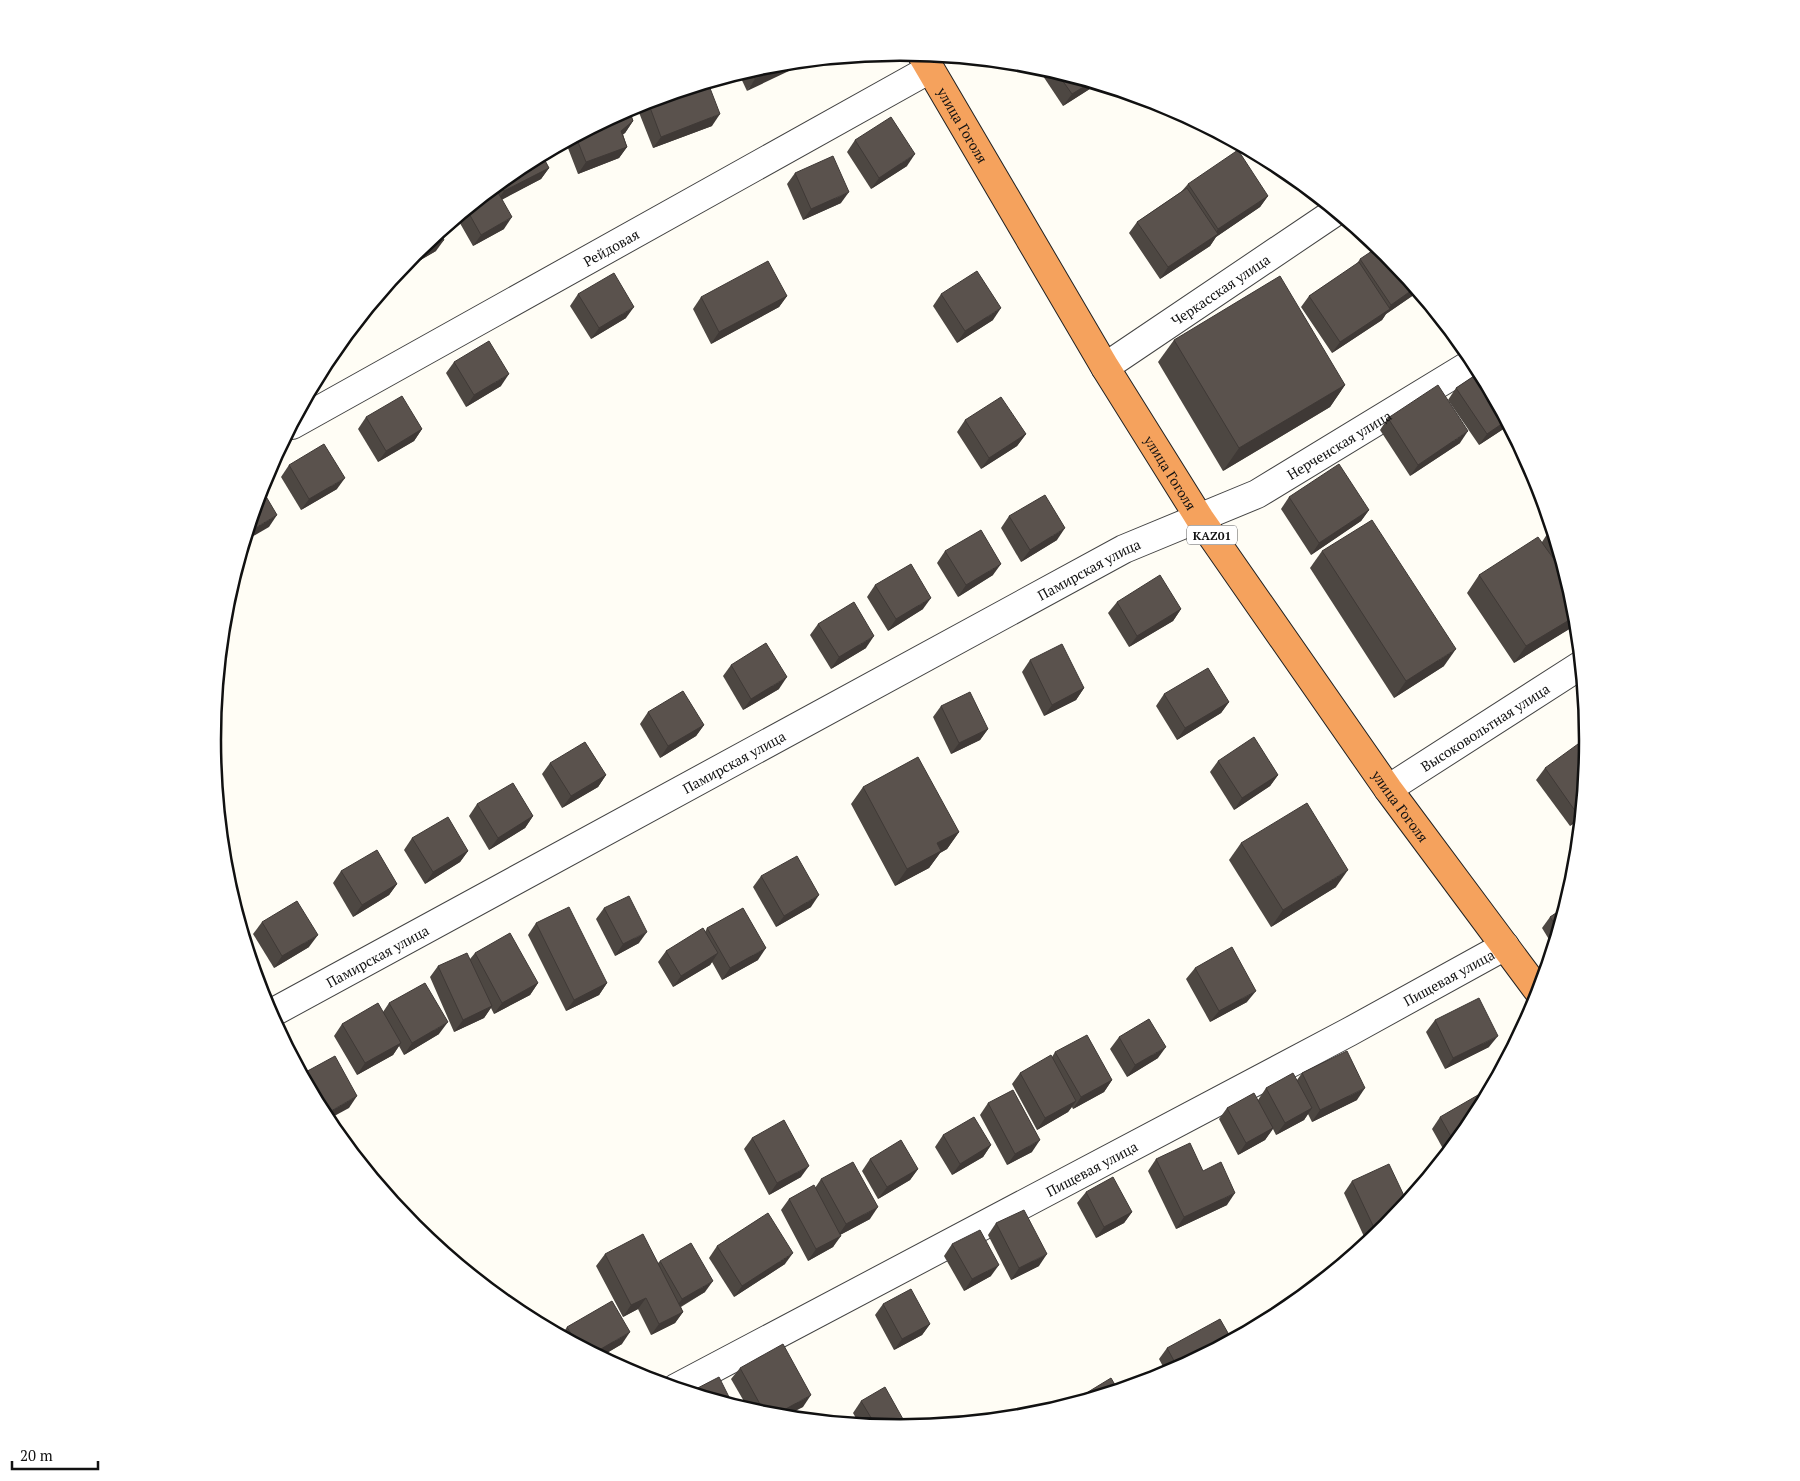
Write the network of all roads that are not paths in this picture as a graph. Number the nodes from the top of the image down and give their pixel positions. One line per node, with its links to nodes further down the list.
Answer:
1 (926, 62): 4 (highway, улица Гоголя / KАZ01); 5 (street, Рейдовая)
2 (1330, 215): 4 (street, Черкасская улица)
3 (1467, 366): 6 (street, Нерченская улица)
4 (1105, 367): 6 (highway, улица Гоголя / KАZ01)
5 (302, 419)
6 (1200, 519): 8 (highway, улица Гоголя / KАZ01); 11 (street, Памирская улица)
7 (1575, 669): 8 (street, Высоковольтная улица)
8 (1388, 789): 9 (highway, улица Гоголя / KАZ01)
9 (1505, 946): 10 (highway, улица Гоголя / KАZ01); 12 (street, Пищевая улица)
10 (1534, 985)
11 (277, 1010)
12 (683, 1384)

